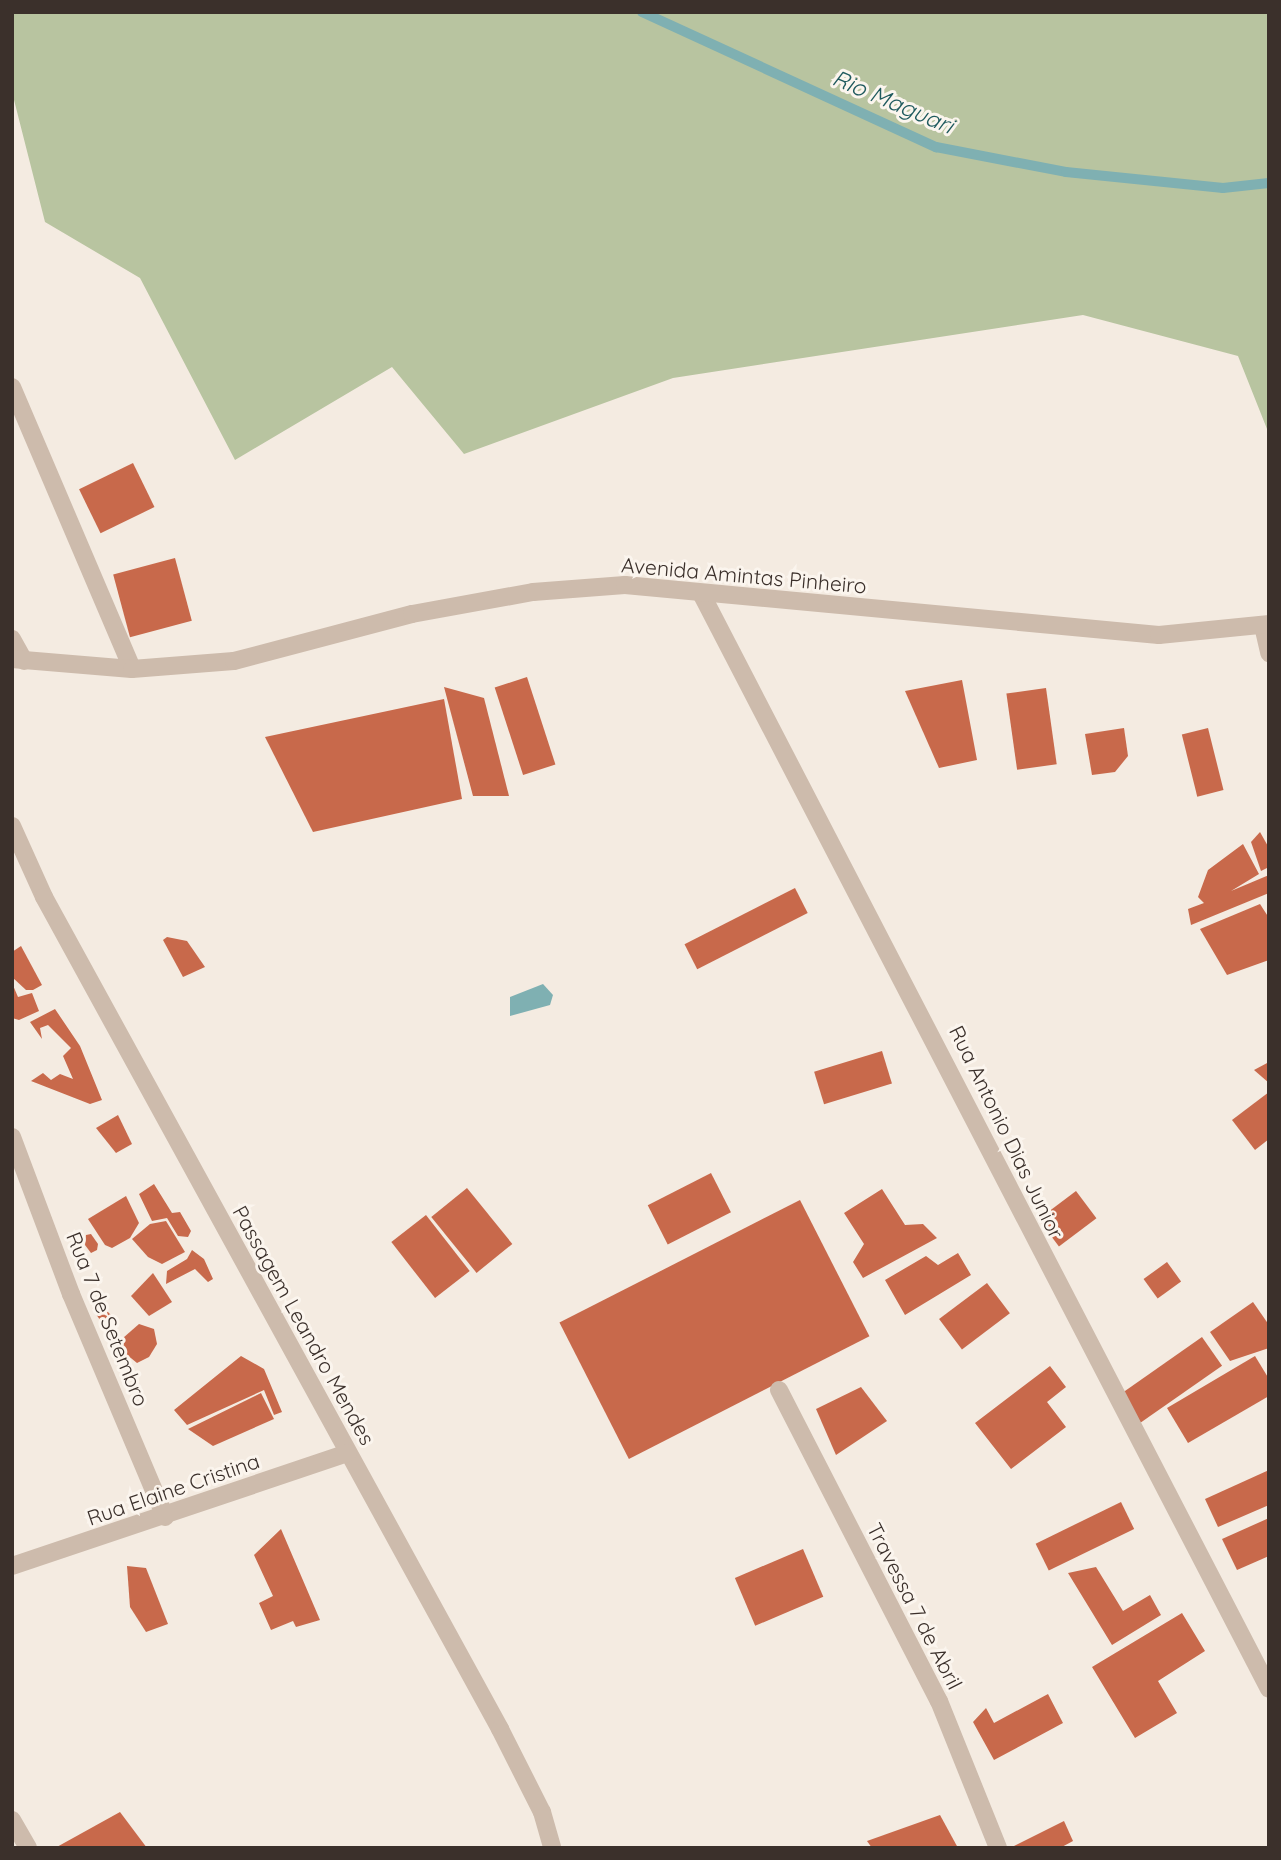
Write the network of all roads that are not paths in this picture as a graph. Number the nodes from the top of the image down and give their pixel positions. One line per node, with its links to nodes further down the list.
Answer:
1 (12, 387): 7 (street)
2 (702, 595): 3 (street, Avenida Amintas Pinheiro); 7 (street, Avenida Amintas Pinheiro); 14 (street, Rua Antonio Dias Junior)
3 (1266, 625): 5 (street)
4 (12, 639): 6 (street)
5 (1269, 653)
6 (18, 660): 7 (street, Avenida Amintas Pinheiro)
7 (132, 669)
8 (12, 826): 11 (street, Passagem Leandro Mendes)
9 (12, 1137): 12 (street, Rua 7 de Setembro)
10 (779, 1390): 18 (street, Travessa 7 de Abril)
11 (348, 1452): 12 (street, Rua Elaine Cristina); 17 (street, Passagem Leandro Mendes)
12 (165, 1517): 13 (street, Rua Elaine Cristina)
13 (12, 1566)
14 (1269, 1689)
15 (12, 1821): 16 (street)
16 (28, 1848)
17 (552, 1848)
18 (998, 1848)

